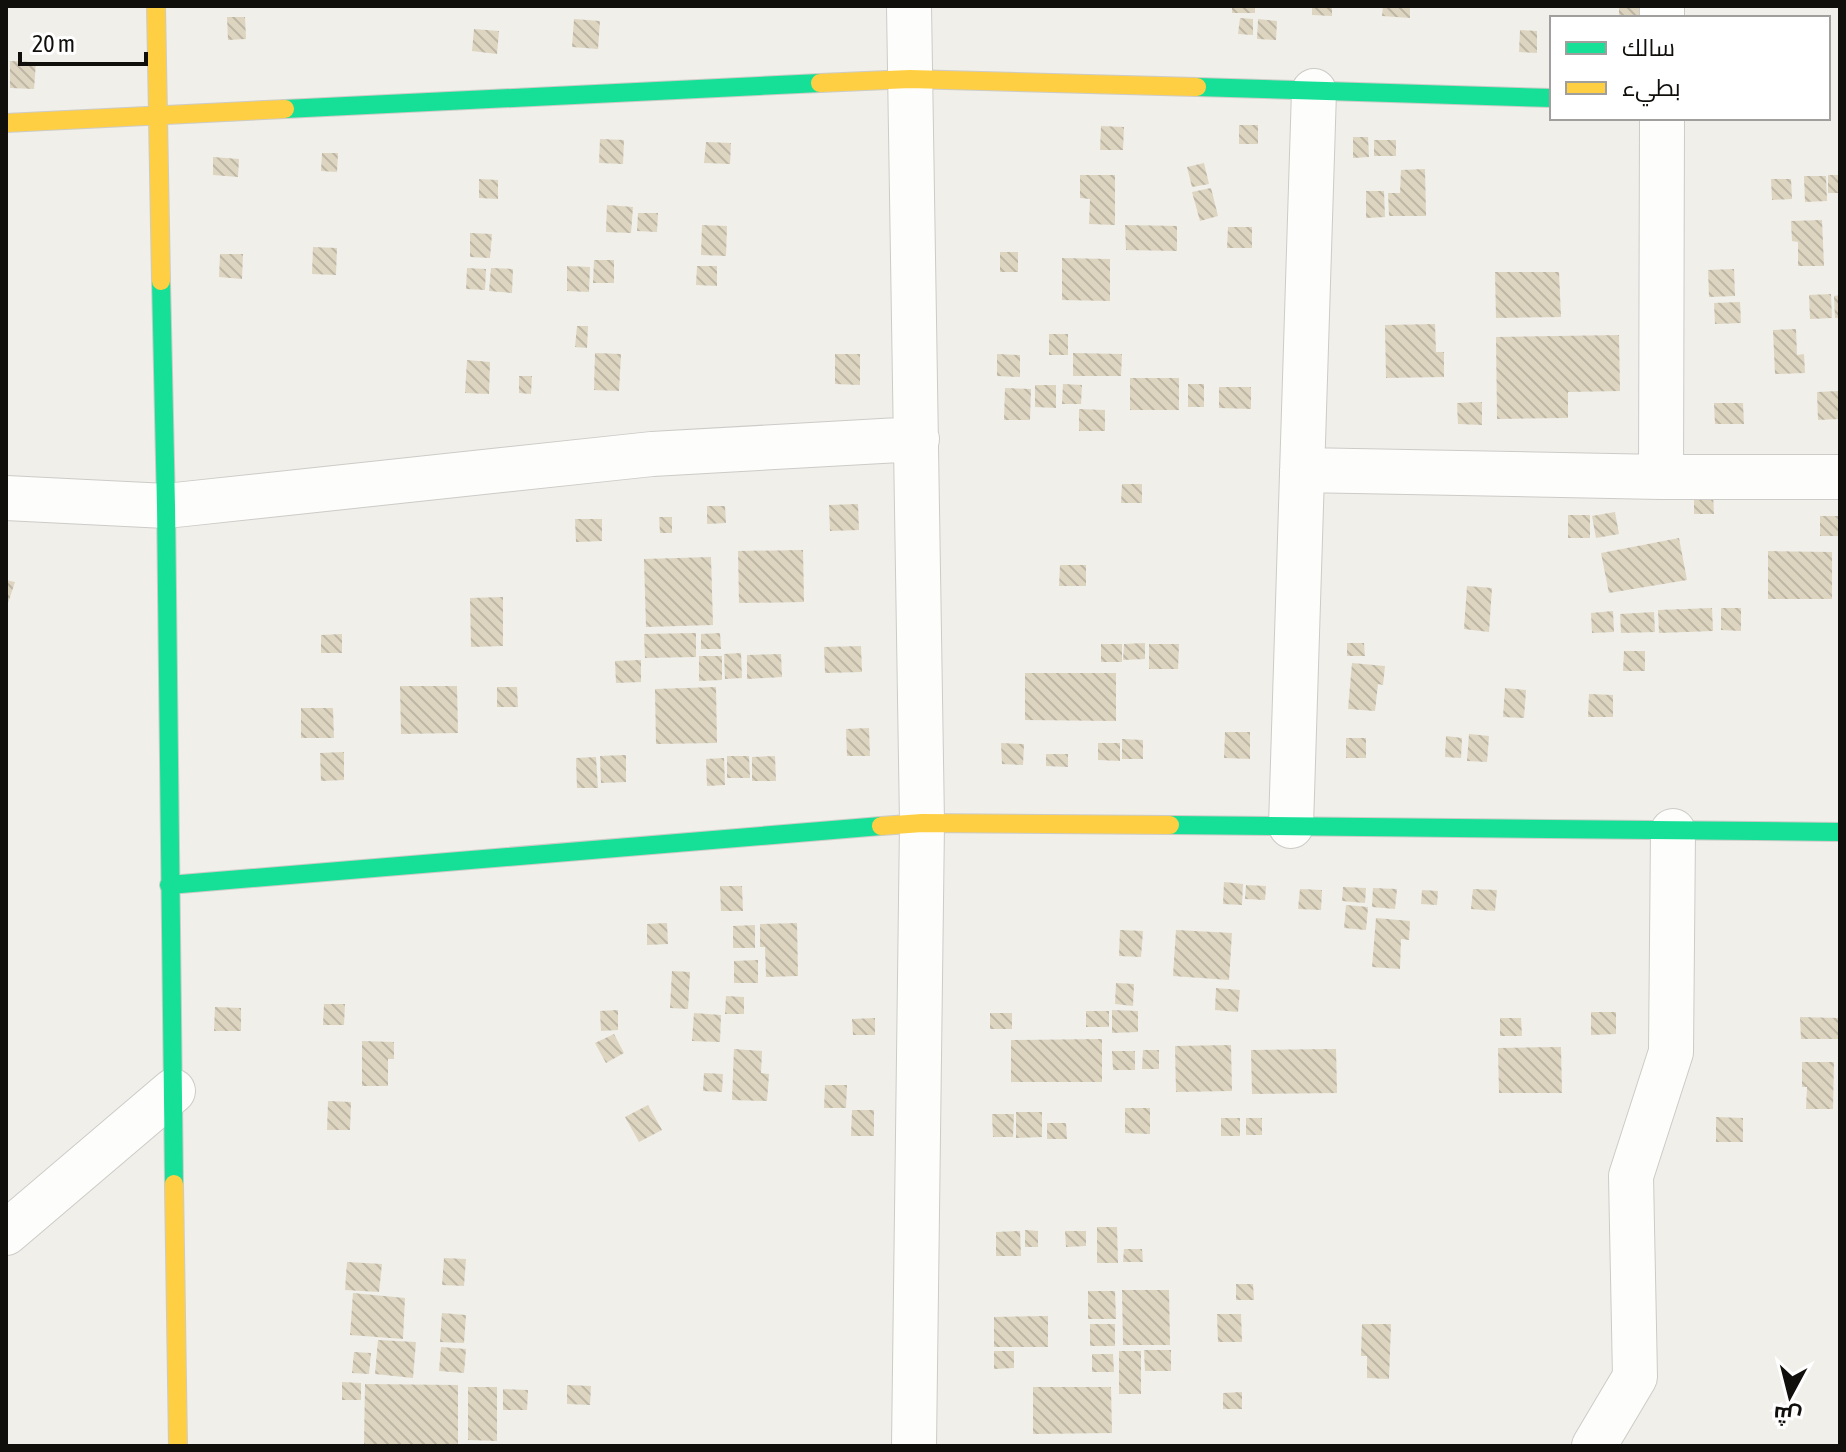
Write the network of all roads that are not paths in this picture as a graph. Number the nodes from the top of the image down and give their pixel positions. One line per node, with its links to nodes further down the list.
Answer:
1 (156, 6): 6 (street)
2 (909, 6): 3 (street)
3 (910, 79): 4 (street); 6 (street); 9 (street)
4 (1314, 91): 5 (street); 10 (street)
5 (1550, 98)
6 (158, 116): 8 (street); 14 (street)
7 (1662, 120): 11 (street)
8 (6, 123)
9 (917, 439): 14 (street); 15 (street)
10 (1302, 470): 11 (street); 16 (street)
11 (1661, 477): 12 (street)
12 (1840, 477)
13 (6, 498): 14 (street)
14 (166, 506): 19 (street)
15 (922, 823): 16 (street); 19 (street); 23 (street)
16 (1291, 826): 17 (street)
17 (1673, 831): 18 (street); 24 (street)
18 (1840, 832)
19 (169, 885): 20 (street)
20 (173, 1091): 21 (street); 22 (street)
21 (6, 1233)
22 (178, 1446)
23 (914, 1446)
24 (1594, 1446)

